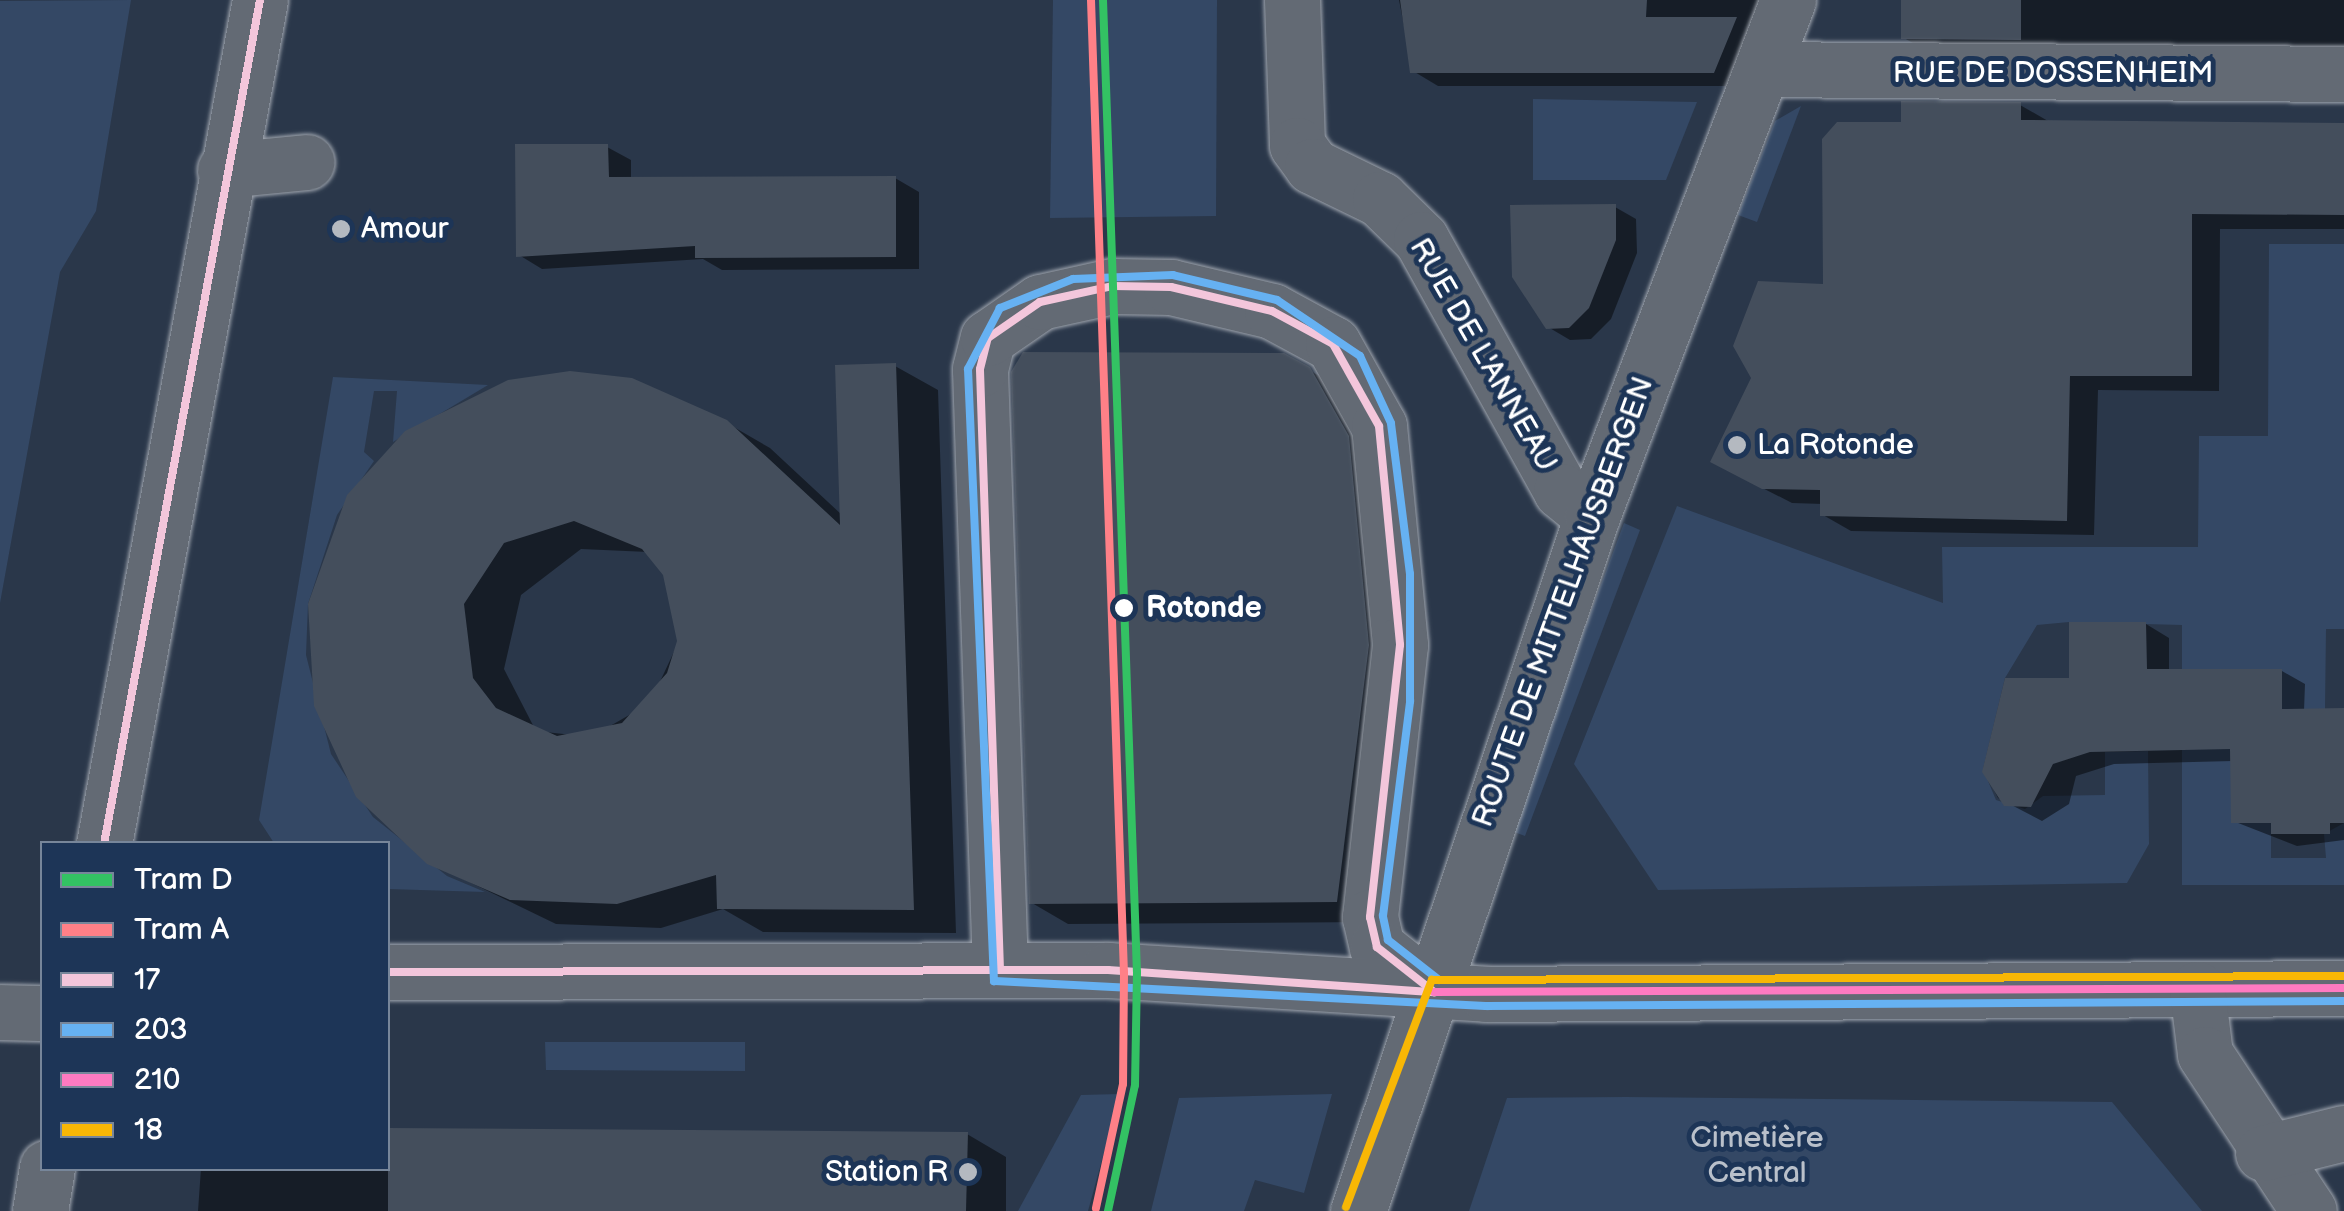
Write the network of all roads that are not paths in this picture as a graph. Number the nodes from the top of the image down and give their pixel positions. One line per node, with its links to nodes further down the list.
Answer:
1 (260, 0): 7 (street)
2 (1292, 0): 8 (street, RUE DE L'ANNEAU)
3 (1788, 0): 4 (street, ROUTE DE MITTELHAUSBERGEN)
4 (1762, 69): 5 (street, RUE DE DOSSENHEIM); 8 (street, ROUTE DE MITTELHAUSBERGEN)
5 (2344, 74)
6 (307, 162): 7 (street)
7 (224, 170): 9 (street)
8 (1592, 516): 14 (street, ROUTE DE MITTELHAUSBERGEN)
9 (105, 841)
10 (1000, 970): 11 (street); 14 (street); 14 (street)
11 (390, 972)
12 (2344, 988): 13 (street)
13 (2197, 989): 14 (street); 18 (street)
14 (1434, 992): 21 (street, ROUTE DE MITTELHAUSBERGEN)
15 (0, 1012): 16 (street)
16 (40, 1014)
17 (2344, 1133): 18 (street)
18 (2263, 1153): 22 (street)
19 (47, 1171): 20 (street)
20 (40, 1211)
21 (1358, 1211)
22 (2310, 1211)

